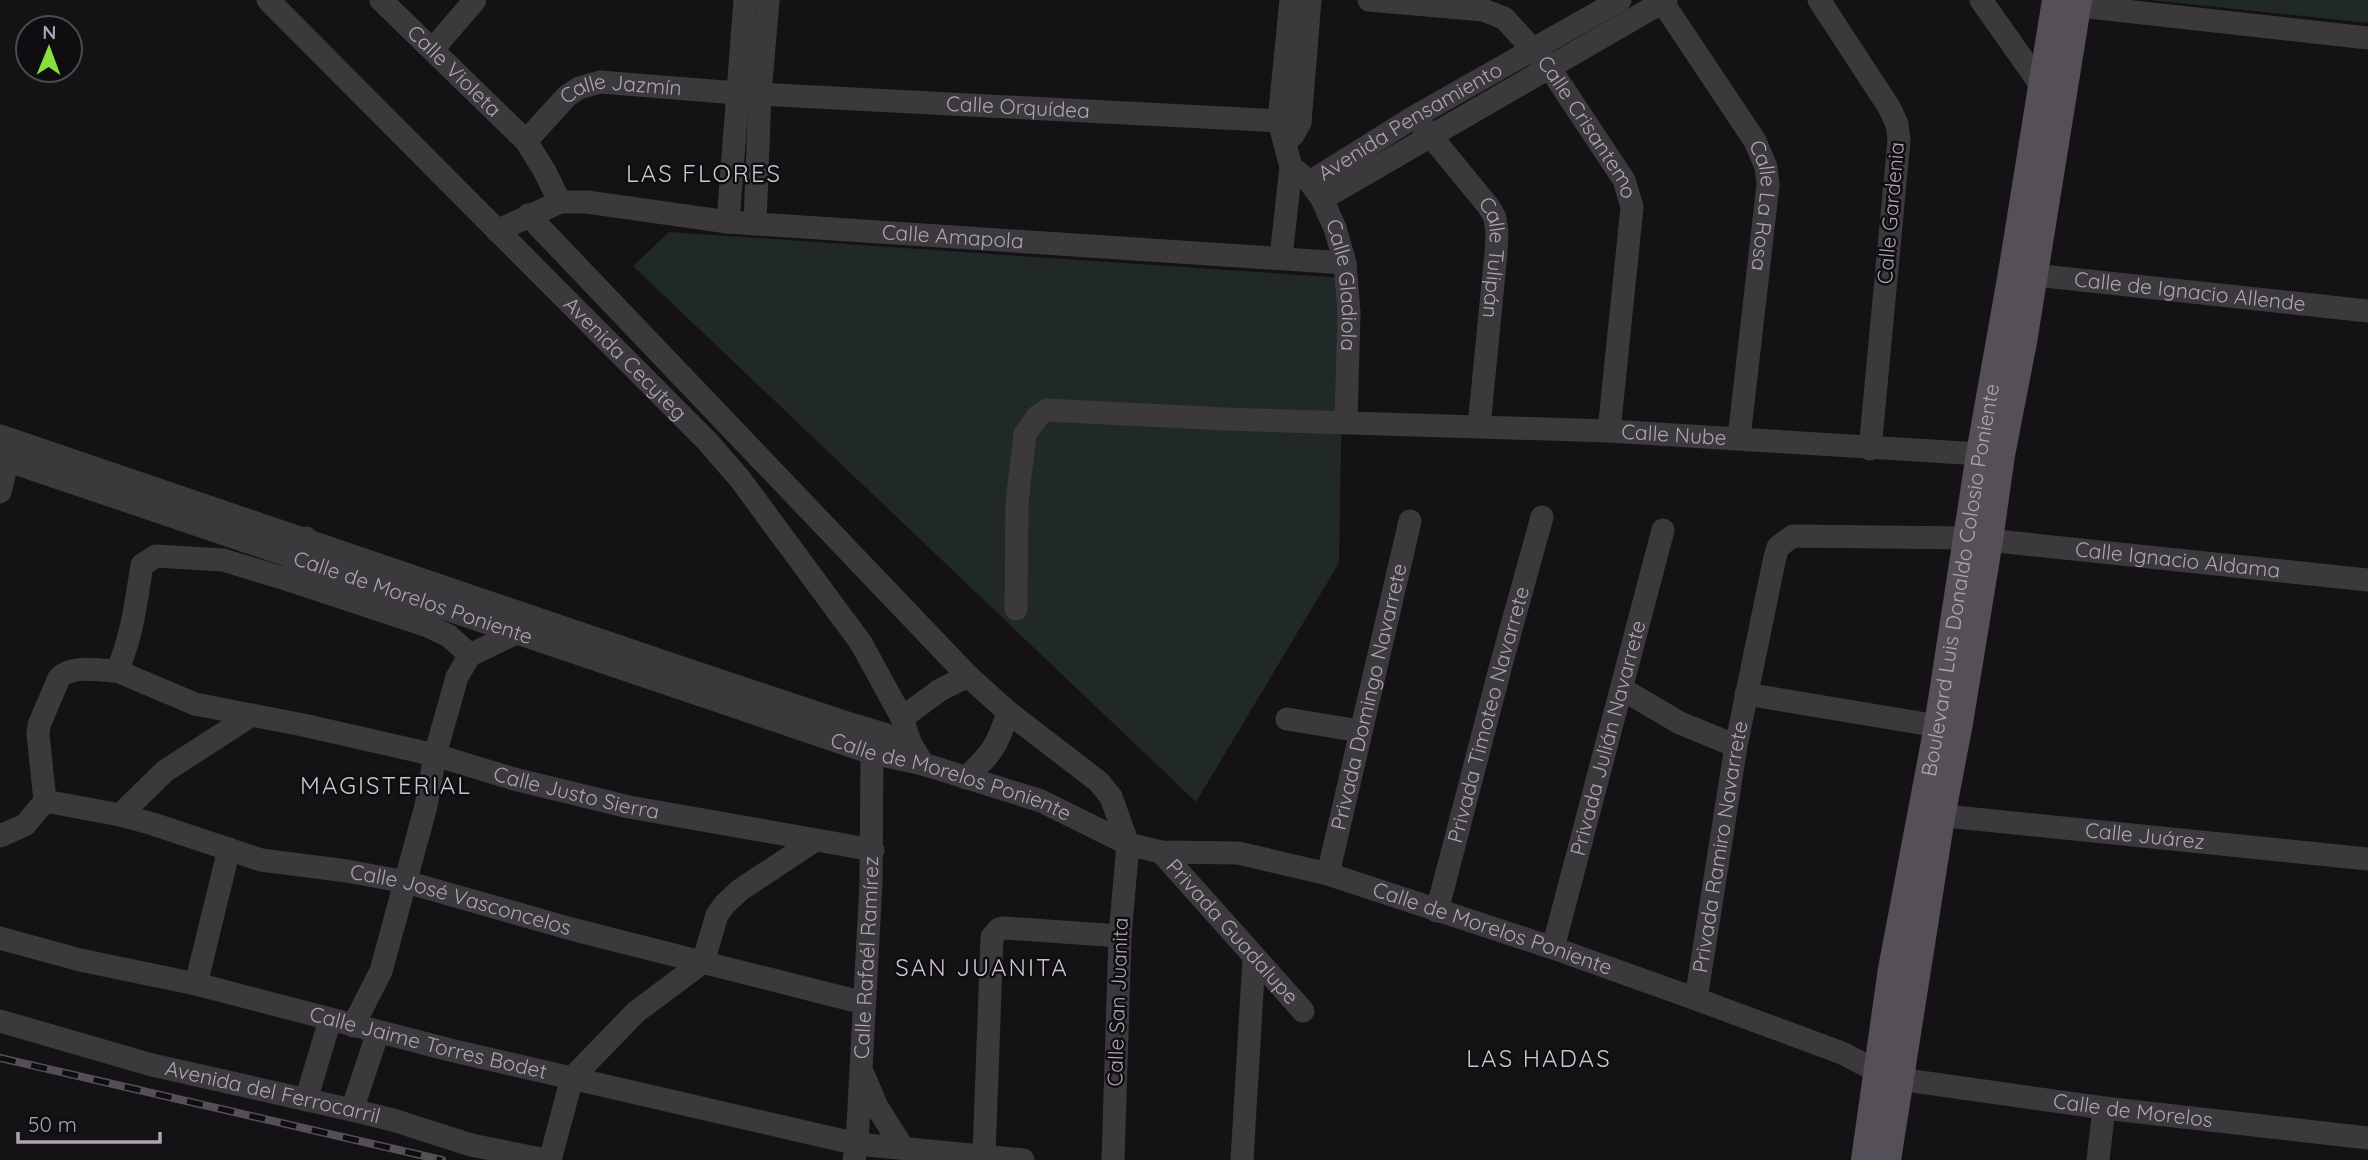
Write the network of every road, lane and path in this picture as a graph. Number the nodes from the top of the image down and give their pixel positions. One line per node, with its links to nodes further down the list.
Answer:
1 (268, 0): 29 (street, Avenida Cecyteg)
2 (381, 0): 15 (street, Calle Violeta)
3 (475, 0): 15 (street)
4 (745, 0): 18 (street)
5 (768, 0): 18 (street)
6 (1292, 0): 20 (street)
7 (1310, 0): 20 (street)
8 (1368, 0): 16 (street, Calle Crisantemo)
9 (1620, 0): 16 (street, Avenida Pensamiento)
10 (1819, 0): 39 (street, Calle Gardenia)
11 (1981, 0): 17 (street)
12 (1663, 1): 16 (street, Avenida Pensamiento); 37 (street, Calle La Rosa)
13 (2067, 2): 14 (street); 17 (main road, Boulevard Luis Donaldo Colosio Poniente); 32 (main road, Boulevard Luis Donaldo Colosio Poniente)
14 (2368, 38)
15 (433, 49): 22 (street, Calle Violeta)
16 (1542, 58): 19 (street, Avenida Pensamiento); 21 (street, Avenida Pensamiento); 36 (street, Calle Crisantemo)
17 (2041, 85): 32 (main road, Boulevard Luis Donaldo Colosio Poniente)
18 (749, 93): 20 (street, Calle Orquídea); 22 (street, Calle Jazmín); 27 (street); 28 (street)
19 (1413, 117): 21 (street, Calle Tulipán); 24 (street, Avenida Pensamiento)
20 (1289, 122): 23 (street)
21 (1431, 135): 24 (street, Avenida Pensamiento); 35 (street, Calle Tulipán)
22 (526, 141): 25 (street)
23 (1289, 157): 24 (street, Calle Gladiola); 30 (street)
24 (1316, 191): 31 (street, Calle Gladiola)
25 (560, 202): 26 (street, Calle Amapola); 27 (street, Calle Amapola)
26 (528, 215): 29 (street, Calle Amapola); 57 (street)
27 (728, 222): 28 (street, Calle Amapola)
28 (755, 224): 30 (street, Calle Amapola)
29 (497, 230): 62 (street, Avenida Cecyteg)
30 (1281, 257): 31 (street, Calle Amapola)
31 (1346, 263): 34 (street, Calle Gladiola)
32 (2023, 274): 33 (street, Calle de Ignacio Allende); 40 (main road, Boulevard Luis Donaldo Colosio Poniente)
33 (2368, 311)
34 (1346, 421): 35 (street, Calle Nube); 52 (street, Calle Nube)
35 (1479, 426): 36 (street, Calle Nube)
36 (1609, 431): 37 (street, Calle Nube)
37 (1739, 438): 39 (street, Calle Nube)
38 (5, 449): 41 (street, Calle de Morelos Poniente); 42 (street); 43 (street, Calle de Morelos Poniente)
39 (1870, 449): 40 (street, Calle Nube)
40 (1990, 454): 48 (main road, Boulevard Luis Donaldo Colosio Poniente)
41 (167, 491): 43 (street); 47 (street, Calle de Morelos Poniente)
42 (0, 492)
43 (159, 513): 49 (street, Calle de Morelos Poniente)
44 (1542, 517): 84 (street, Privada Timoteo Navarrete)
45 (1410, 521): 65 (street, Privada Domingo Navarrete)
46 (1663, 530): 58 (street, Privada Julián Navarrete)
47 (306, 538): 49 (street); 56 (street, Calle de Morelos Poniente)
48 (1978, 539): 50 (street, Calle Ignacio Aldama); 59 (street, Privada Ramiro Navarrete); 64 (main road, Boulevard Luis Donaldo Colosio Poniente); 74 (main road, Boulevard Luis Donaldo Colosio Poniente)
49 (293, 570): 51 (street, Calle de Morelos Poniente); 55 (street)
50 (2368, 580)
51 (402, 607): 53 (street, Calle de Morelos Poniente); 54 (street)
52 (1016, 609)
53 (514, 634): 54 (street); 56 (street, Calle de Morelos Poniente)
54 (470, 655): 69 (street)
55 (120, 672): 61 (street, Calle Justo Sierra); 72 (street)
56 (666, 674): 66 (street, Calle de Morelos Poniente); 68 (street, Calle de Morelos Poniente)
57 (968, 676): 60 (street); 62 (street)
58 (1622, 688): 67 (street); 87 (street, Privada Julián Navarrete)
59 (1746, 694): 64 (street, Privada Ramiro Navarrete); 67 (street, Privada Ramiro Navarrete)
60 (1008, 712): 71 (street); 77 (street)
61 (251, 715): 69 (street, Calle Justo Sierra); 73 (street)
62 (902, 718): 66 (street, Avenida Cecyteg)
63 (1287, 719): 65 (street)
64 (1938, 726): 74 (main road, Boulevard Luis Donaldo Colosio Poniente)
65 (1360, 731): 82 (street, Privada Domingo Navarrete)
66 (910, 742): 70 (street, Avenida Cecyteg)
67 (1736, 747): 91 (street, Privada Ramiro Navarrete)
68 (872, 753): 70 (street, Calle de Morelos Poniente); 79 (street, Calle Rafaél Ramírez)
69 (435, 755): 76 (street, Calle Justo Sierra); 83 (street)
70 (923, 764): 71 (street, Calle de Morelos Poniente)
71 (966, 778): 77 (street, Calle de Morelos Poniente)
72 (51, 802): 73 (street, Calle José Vasconcelos); 75 (street)
73 (120, 815): 78 (street, Calle José Vasconcelos)
74 (1931, 815): 81 (street, Calle Juárez); 99 (main road, Boulevard Luis Donaldo Colosio Poniente)
75 (0, 836)
76 (814, 841): 79 (street, Calle Justo Sierra); 89 (street)
77 (1128, 844): 80 (street, Calle de Morelos Poniente); 85 (street, Calle San Juanita)
78 (229, 849): 83 (street, Calle José Vasconcelos); 90 (street)
79 (873, 850): 92 (street, Calle Rafaél Ramírez)
80 (1161, 852): 82 (street, Calle de Morelos Poniente); 88 (street, Privada Guadalupe)
81 (2368, 859)
82 (1328, 874): 84 (street, Calle de Morelos Poniente)
83 (406, 882): 89 (street, Calle José Vasconcelos); 96 (street)
84 (1437, 911): 87 (street, Calle de Morelos Poniente)
85 (1119, 936): 107 (street); 110 (street, Calle San Juanita)
86 (0, 939): 90 (street, Calle Jaime Torres Bodet)
87 (1553, 948): 91 (street, Calle de Morelos Poniente)
88 (1254, 958): 93 (street, Privada Guadalupe); 111 (street)
89 (703, 962): 92 (street, Calle José Vasconcelos); 100 (street)
90 (197, 984): 94 (street, Calle Jaime Torres Bodet)
91 (1696, 999): 99 (street, Calle de Morelos Poniente)
92 (864, 1003): 98 (street, Calle Rafaél Ramírez)
93 (1303, 1011)
94 (330, 1020): 96 (street, Calle Jaime Torres Bodet); 101 (street)
95 (0, 1021): 101 (street, Avenida del Ferrocarril)
96 (353, 1026): 97 (street, Calle Jaime Torres Bodet)
97 (378, 1032): 100 (street, Calle Jaime Torres Bodet); 103 (street)
98 (861, 1070): 105 (street); 106 (street, Calle Rafaél Ramírez)
99 (1889, 1076): 102 (street, Calle de Morelos); 112 (main road, Boulevard Luis Donaldo Colosio Poniente); 113 (main road, Boulevard Luis Donaldo Colosio Poniente)
100 (572, 1078): 106 (street, Calle Jaime Torres Bodet); 108 (street)
101 (306, 1100): 103 (street, Avenida del Ferrocarril)
102 (2104, 1108): 104 (street, Calle de Morelos); 114 (street)
103 (352, 1110): 108 (street, Avenida del Ferrocarril)
104 (2368, 1138)
105 (903, 1148): 106 (street, Calle Jaime Torres Bodet); 107 (street, Calle Jaime Torres Bodet)
106 (856, 1152)
107 (985, 1155): 109 (street, Calle Jaime Torres Bodet)
108 (548, 1160)
109 (1023, 1160)
110 (1113, 1160)
111 (1242, 1160)
112 (1865, 1160)
113 (1887, 1160)
114 (2098, 1160)

